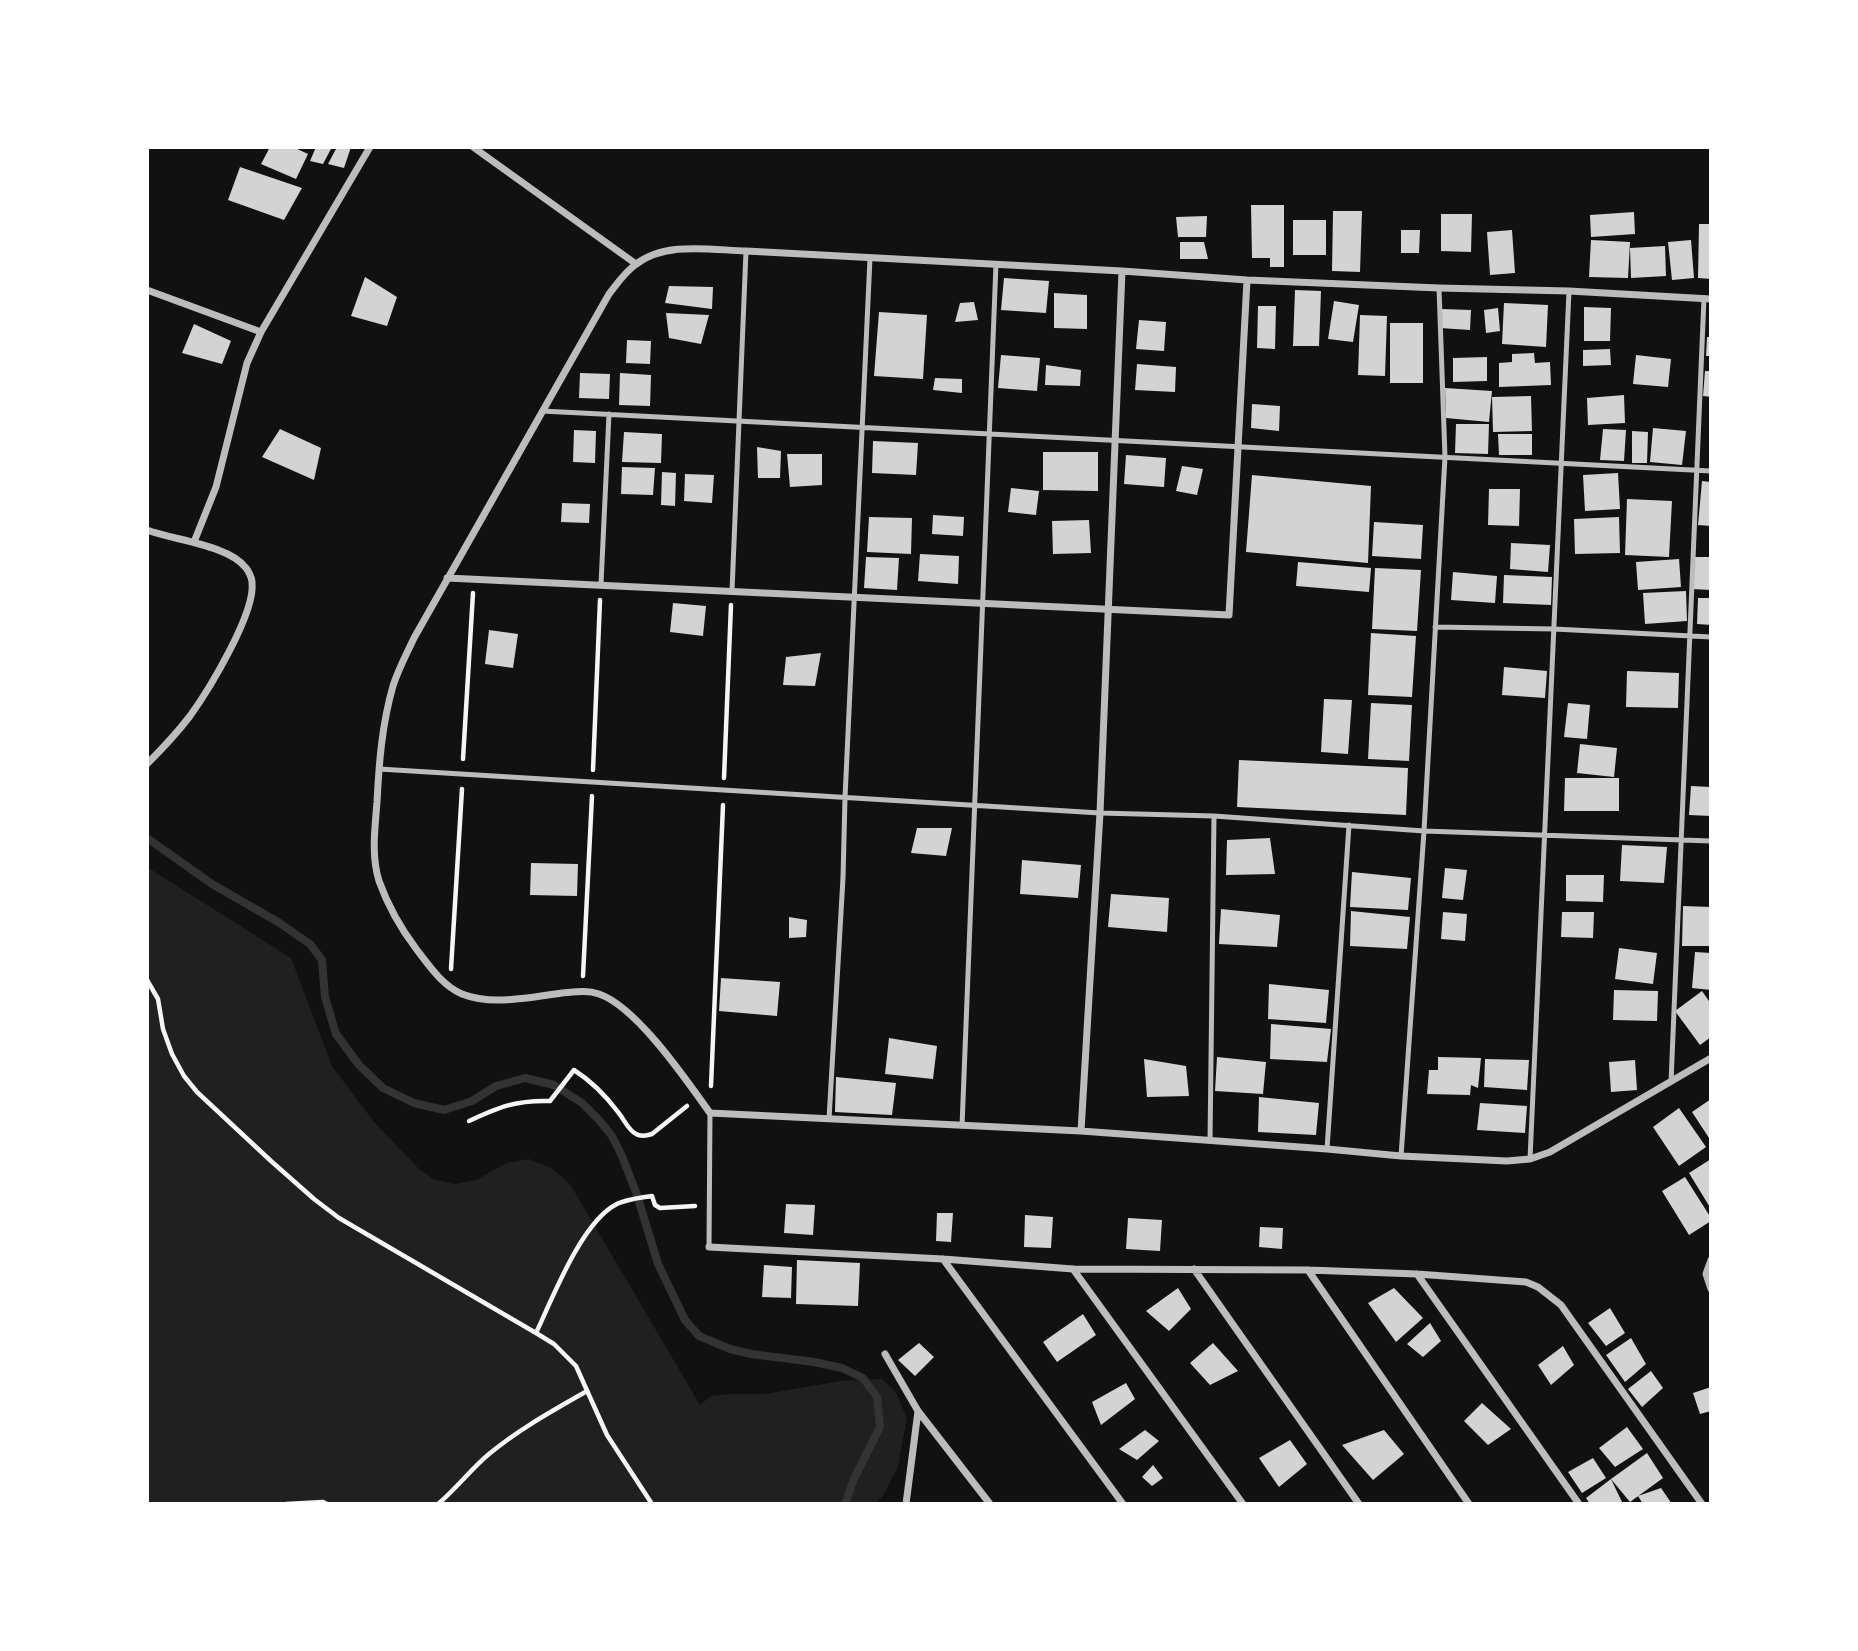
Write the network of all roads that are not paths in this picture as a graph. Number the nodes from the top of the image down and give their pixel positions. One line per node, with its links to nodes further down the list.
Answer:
1 (370, 147): 13 (street)
2 (473, 147): 5 (street)
3 (746, 251): 4 (street); 5 (street); 16 (lane)
4 (870, 258): 6 (street); 17 (lane)
5 (636, 264): 14 (street)
6 (996, 264): 7 (street); 18 (lane)
7 (1122, 271): 8 (street); 19 (street)
8 (1247, 280): 9 (street); 20 (street)
9 (1439, 288): 11 (street); 21 (lane)
10 (147, 290): 13 (street)
11 (1569, 291): 12 (street); 22 (lane)
12 (1707, 298): 23 (lane)
13 (261, 332): 26 (street)
14 (542, 411): 15 (lane); 27 (street)
15 (609, 414): 16 (lane); 28 (lane)
16 (739, 421): 17 (lane); 29 (lane)
17 (862, 427): 18 (lane); 30 (lane)
18 (989, 434): 19 (lane); 31 (lane)
19 (1115, 440): 20 (lane); 32 (street)
20 (1238, 446): 21 (lane); 32 (street)
21 (1445, 457): 22 (lane); 33 (lane)
22 (1561, 463): 23 (lane); 34 (lane)
23 (1697, 470): 24 (lane); 35 (lane)
24 (1711, 471)
25 (147, 530): 26 (street)
26 (194, 542): 37 (street)
27 (447, 578): 28 (street); 38 (street)
28 (601, 584): 29 (street)
29 (732, 590): 30 (street)
30 (854, 597): 31 (street); 39 (lane)
31 (983, 603): 32 (street); 40 (lane)
32 (1110, 610): 41 (street)
33 (1435, 627): 34 (lane); 44 (lane)
34 (1554, 629): 35 (lane); 45 (lane)
35 (1690, 636): 36 (lane); 46 (lane)
36 (1711, 638)
37 (147, 764)
38 (379, 769): 39 (lane); 50 (street)
39 (845, 798): 40 (lane); 51 (lane)
40 (975, 805): 41 (lane); 52 (lane)
41 (1100, 813): 42 (lane); 53 (street)
42 (1214, 816): 43 (lane); 54 (lane)
43 (1349, 825): 44 (lane); 55 (lane)
44 (1424, 831): 45 (lane); 56 (lane)
45 (1545, 835): 46 (lane); 57 (lane)
46 (1681, 840): 47 (lane); 49 (lane)
47 (1711, 841)
48 (1711, 1058): 49 (street)
49 (1671, 1082): 57 (street)
50 (710, 1114): 51 (street); 58 (lane)
51 (829, 1119): 52 (street)
52 (962, 1126): 53 (street)
53 (1081, 1131): 54 (street)
54 (1210, 1141): 55 (street)
55 (1327, 1149): 56 (street)
56 (1401, 1156): 57 (street)
57 (1530, 1159)
58 (709, 1247): 59 (street)
59 (943, 1259): 61 (street); 70 (street)
60 (1711, 1260): 65 (street)
61 (1073, 1269): 62 (street); 71 (street)
62 (1194, 1269): 63 (street); 72 (street)
63 (1308, 1270): 64 (street); 73 (street)
64 (1417, 1274): 74 (street); 75 (street)
65 (1711, 1289)
66 (885, 1354): 67 (street)
67 (918, 1411): 68 (street); 69 (street)
68 (906, 1504)
69 (990, 1504)
70 (1123, 1504)
71 (1242, 1504)
72 (1359, 1504)
73 (1469, 1504)
74 (1579, 1504)
75 (1702, 1504)

